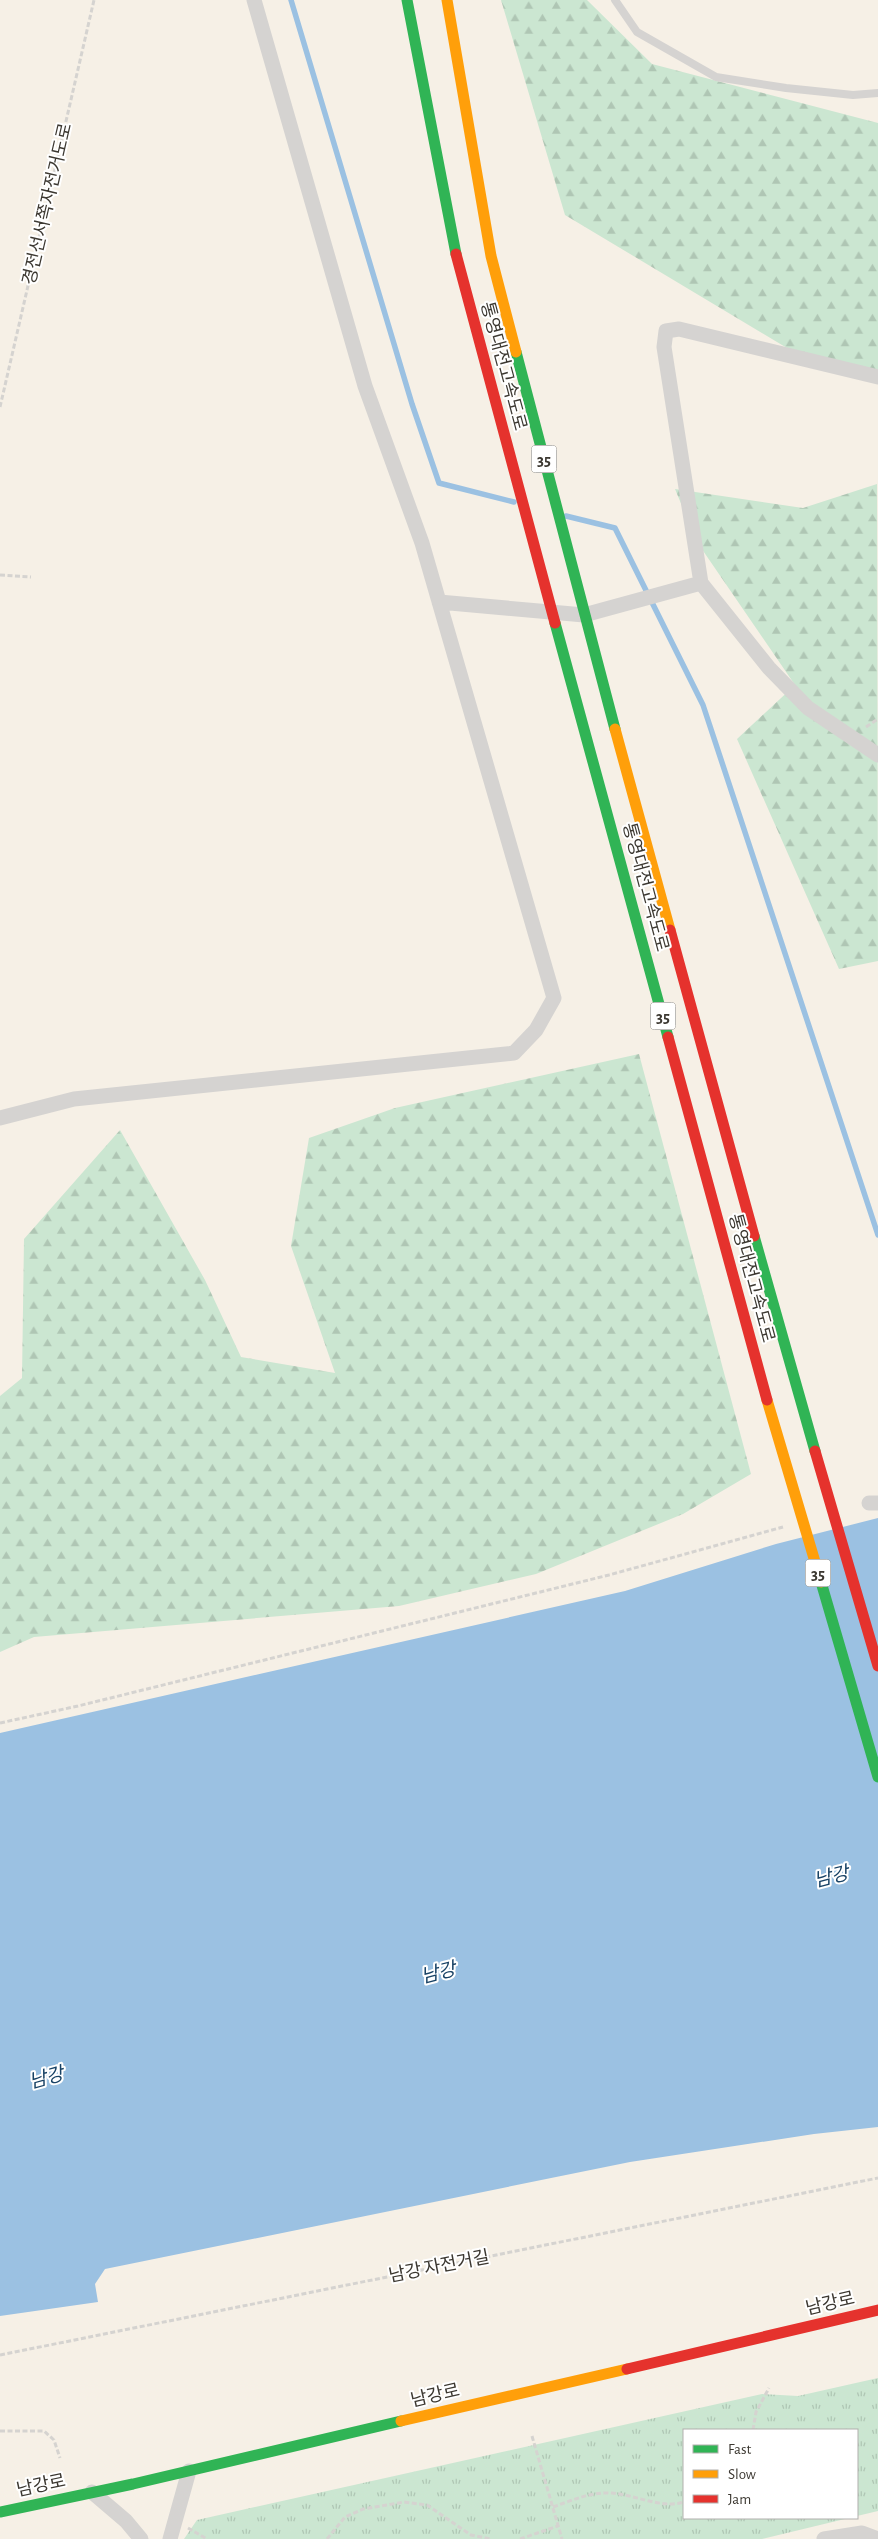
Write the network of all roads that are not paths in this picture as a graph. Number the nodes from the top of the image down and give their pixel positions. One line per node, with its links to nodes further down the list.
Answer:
1 (254, 0): 8 (street)
2 (407, 0): 13 (main road, 통영대전고속도로 / 35)
3 (446, 0): 9 (main road, 통영대전고속도로 / 35)
4 (615, 0): 5 (lane)
5 (878, 93)
6 (878, 378): 7 (street)
7 (701, 583): 9 (street); 10 (street)
8 (439, 602): 9 (street); 11 (street)
9 (584, 615): 12 (main road, 통영대전고속도로 / 35)
10 (878, 755)
11 (0, 1118)
12 (878, 1666)
13 (878, 1777)
14 (878, 2310): 15 (main road, 남강로)
15 (189, 2470): 16 (main road, 남강로); 19 (street)
16 (92, 2492): 17 (main road, 남강로); 18 (street)
17 (0, 2512)
18 (141, 2539)
19 (170, 2539)
20 (824, 2539): 21 (street)
21 (878, 2539)

